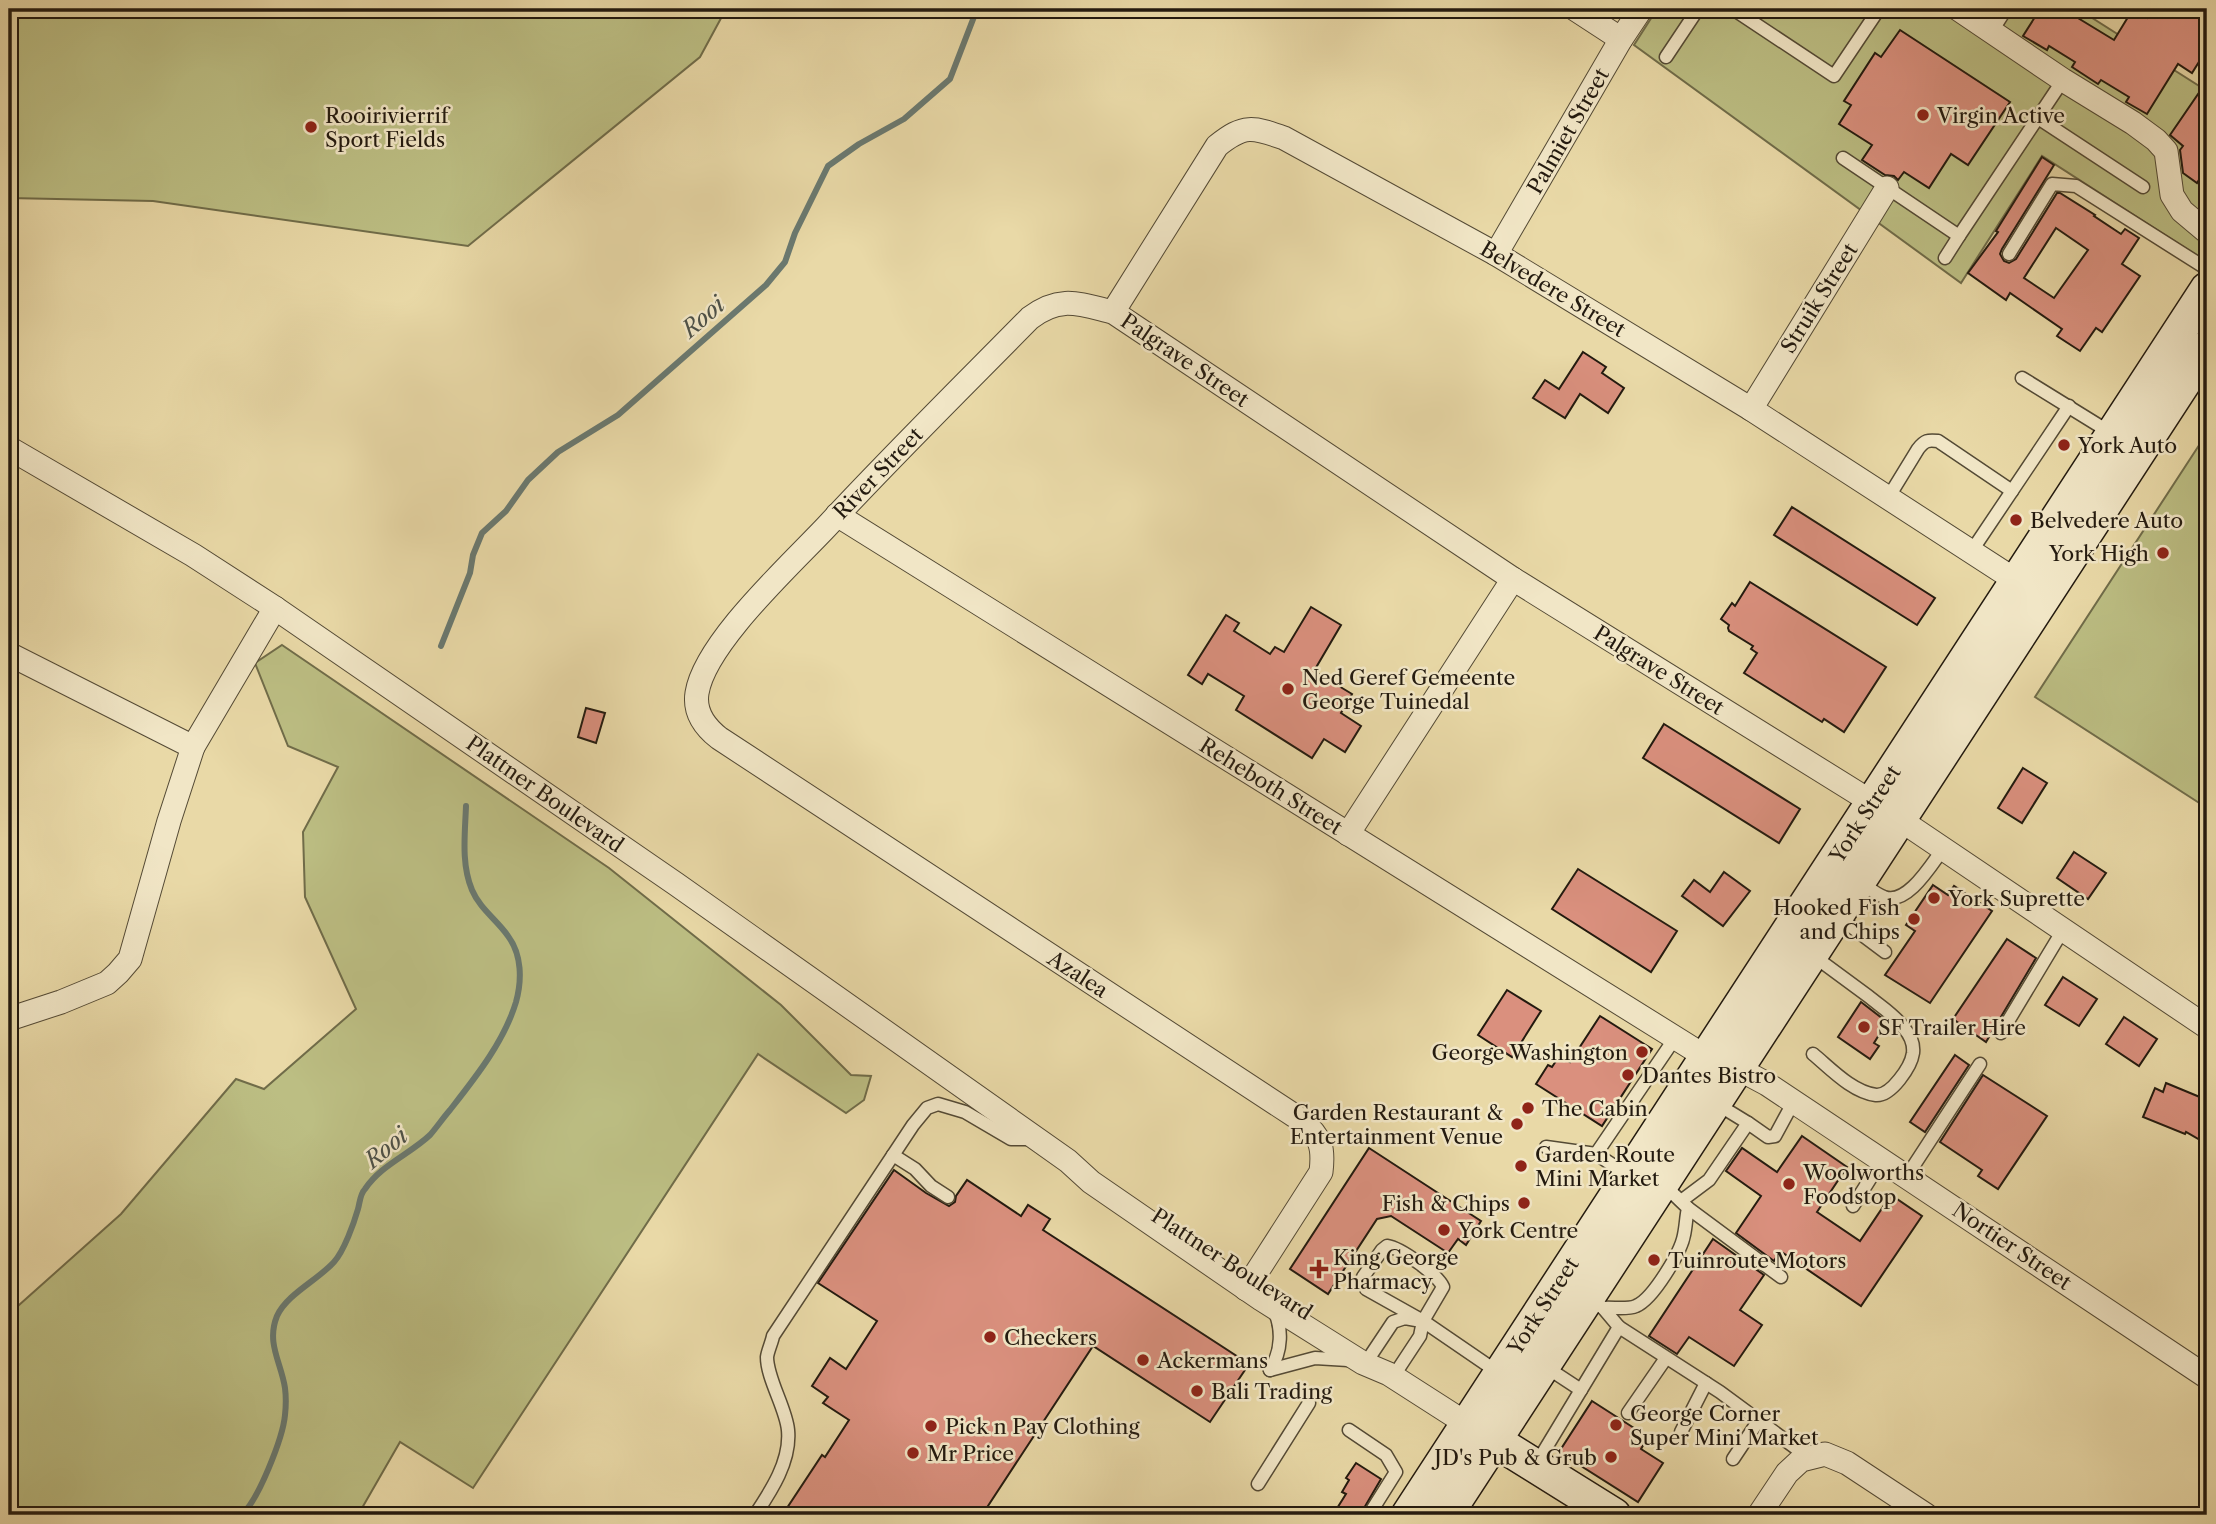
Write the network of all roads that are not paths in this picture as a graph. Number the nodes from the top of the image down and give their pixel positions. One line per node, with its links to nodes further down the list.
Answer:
1 (1575, 9): 9 (street)
2 (1641, 9): 9 (street, Palmiet Street)
3 (1698, 9): 10 (lane)
4 (1733, 9): 5 (lane)
5 (1879, 9)
6 (1958, 9): 8 (street)
7 (2006, 9): 8 (lane)
8 (1992, 32): 11 (street)
9 (1621, 39): 18 (street, Palmiet Street)
10 (1666, 57)
11 (2063, 80): 12 (lane); 16 (street)
12 (2038, 117): 14 (lane); 17 (lane)
13 (1843, 158): 15 (lane)
14 (2143, 187)
15 (1887, 188): 17 (lane); 27 (street, Struik Street)
16 (2207, 232)
17 (1959, 236): 20 (lane)
18 (1496, 254): 23 (street, Belvedere Street); 27 (street, Belvedere Street)
19 (2009, 254): 21 (lane)
20 (1945, 257)
21 (2207, 269)
22 (2207, 289): 28 (main road, York Street)
23 (1112, 312): 32 (street, River Street); 34 (street, Palgrave Street)
24 (2207, 346): 35 (main road, York Street)
25 (2022, 377): 26 (lane)
26 (2069, 406): 28 (lane); 30 (lane)
27 (1751, 409): 31 (street, Belvedere Street)
28 (2112, 433): 35 (main road, York Street)
29 (9, 448): 36 (street, Plattner Boulevard)
30 (2012, 491): 31 (lane); 33 (lane)
31 (1888, 498): 33 (street, Belvedere Street)
32 (837, 515): 38 (street, River Street); 41 (street, Reheboth Street)
33 (1971, 552): 35 (street, Belvedere Street)
34 (1513, 579): 40 (street, Palgrave Street); 41 (street)
35 (2030, 590): 40 (main road, York Street)
36 (275, 608): 39 (street); 58 (street, Plattner Boulevard)
37 (9, 654): 39 (street)
38 (698, 711): 69 (street, Azalea)
39 (193, 747): 48 (street)
40 (1886, 811): 42 (street, Palgrave Street); 43 (main road, York Street); 53 (main road, York Street)
41 (1348, 834): 51 (street, Reheboth Street)
42 (1943, 849): 43 (lane); 45 (street, Palgrave Street)
43 (1859, 881): 44 (main road, York Street)
44 (1836, 916): 46 (lane); 47 (main road, York Street)
45 (2063, 930): 49 (street, Palgrave Street); 50 (lane)
46 (1885, 952)
47 (1811, 954): 52 (lane); 53 (main road, York Street)
48 (9, 1019)
49 (2207, 1027)
50 (2001, 1033)
51 (1675, 1038): 53 (street, Reheboth Street); 60 (lane)
52 (1813, 1054)
53 (1721, 1063): 55 (street, Nortier Street); 56 (main road, York Street); 63 (main road, York Street)
54 (1980, 1064): 64 (lane)
55 (1794, 1101): 57 (lane); 62 (street, Nortier Street)
56 (1714, 1102): 57 (lane); 66 (main road, York Street)
57 (1748, 1123): 66 (lane)
58 (1036, 1139): 61 (lane); 69 (street, Plattner Boulevard)
59 (1546, 1147): 60 (lane)
60 (1596, 1154): 63 (lane)
61 (893, 1155): 65 (lane); 94 (lane)
62 (1882, 1160): 64 (street, Nortier Street); 67 (lane)
63 (1628, 1175): 79 (main road, York Street)
64 (1907, 1176): 81 (street, Nortier Street)
65 (948, 1197)
66 (1677, 1197): 68 (lane); 71 (main road, York Street); 71 (lane)
67 (1853, 1206)
68 (1781, 1277)
69 (1250, 1284): 72 (street, Plattner Boulevard); 77 (street, Plattner Boulevard)
70 (1382, 1298): 73 (lane); 73 (lane); 74 (lane)
71 (1596, 1302): 75 (lane); 78 (main road, York Street)
72 (1272, 1306): 77 (street, Plattner Boulevard); 77 (lane)
73 (1423, 1321): 74 (lane); 79 (lane); 80 (lane)
74 (1393, 1322): 77 (lane)
75 (1619, 1327): 76 (lane); 83 (lane)
76 (1667, 1358): 82 (lane); 85 (lane)
77 (1367, 1361): 80 (street, Plattner Boulevard)
78 (1543, 1365): 83 (lane); 88 (main road, York Street)
79 (1495, 1370): 88 (main road, York Street)
80 (1391, 1376): 88 (street, Plattner Boulevard)
81 (2207, 1377)
82 (1706, 1383): 86 (lane); 89 (lane)
83 (1581, 1390): 92 (lane)
84 (1308, 1403): 93 (lane)
85 (1628, 1413)
86 (1759, 1420): 90 (lane); 91 (lane)
87 (1349, 1430): 95 (lane)
88 (1481, 1432): 92 (main road); 96 (main road, York Street); 97 (main road, York Street)
89 (1681, 1432)
90 (1808, 1457): 99 (street); 100 (street)
91 (1733, 1459)
92 (1535, 1466): 98 (main road)
93 (1258, 1484)
94 (755, 1515)
95 (1369, 1515)
96 (1408, 1515)
97 (1446, 1515)
98 (1614, 1515)
99 (1759, 1515)
100 (1926, 1515)

